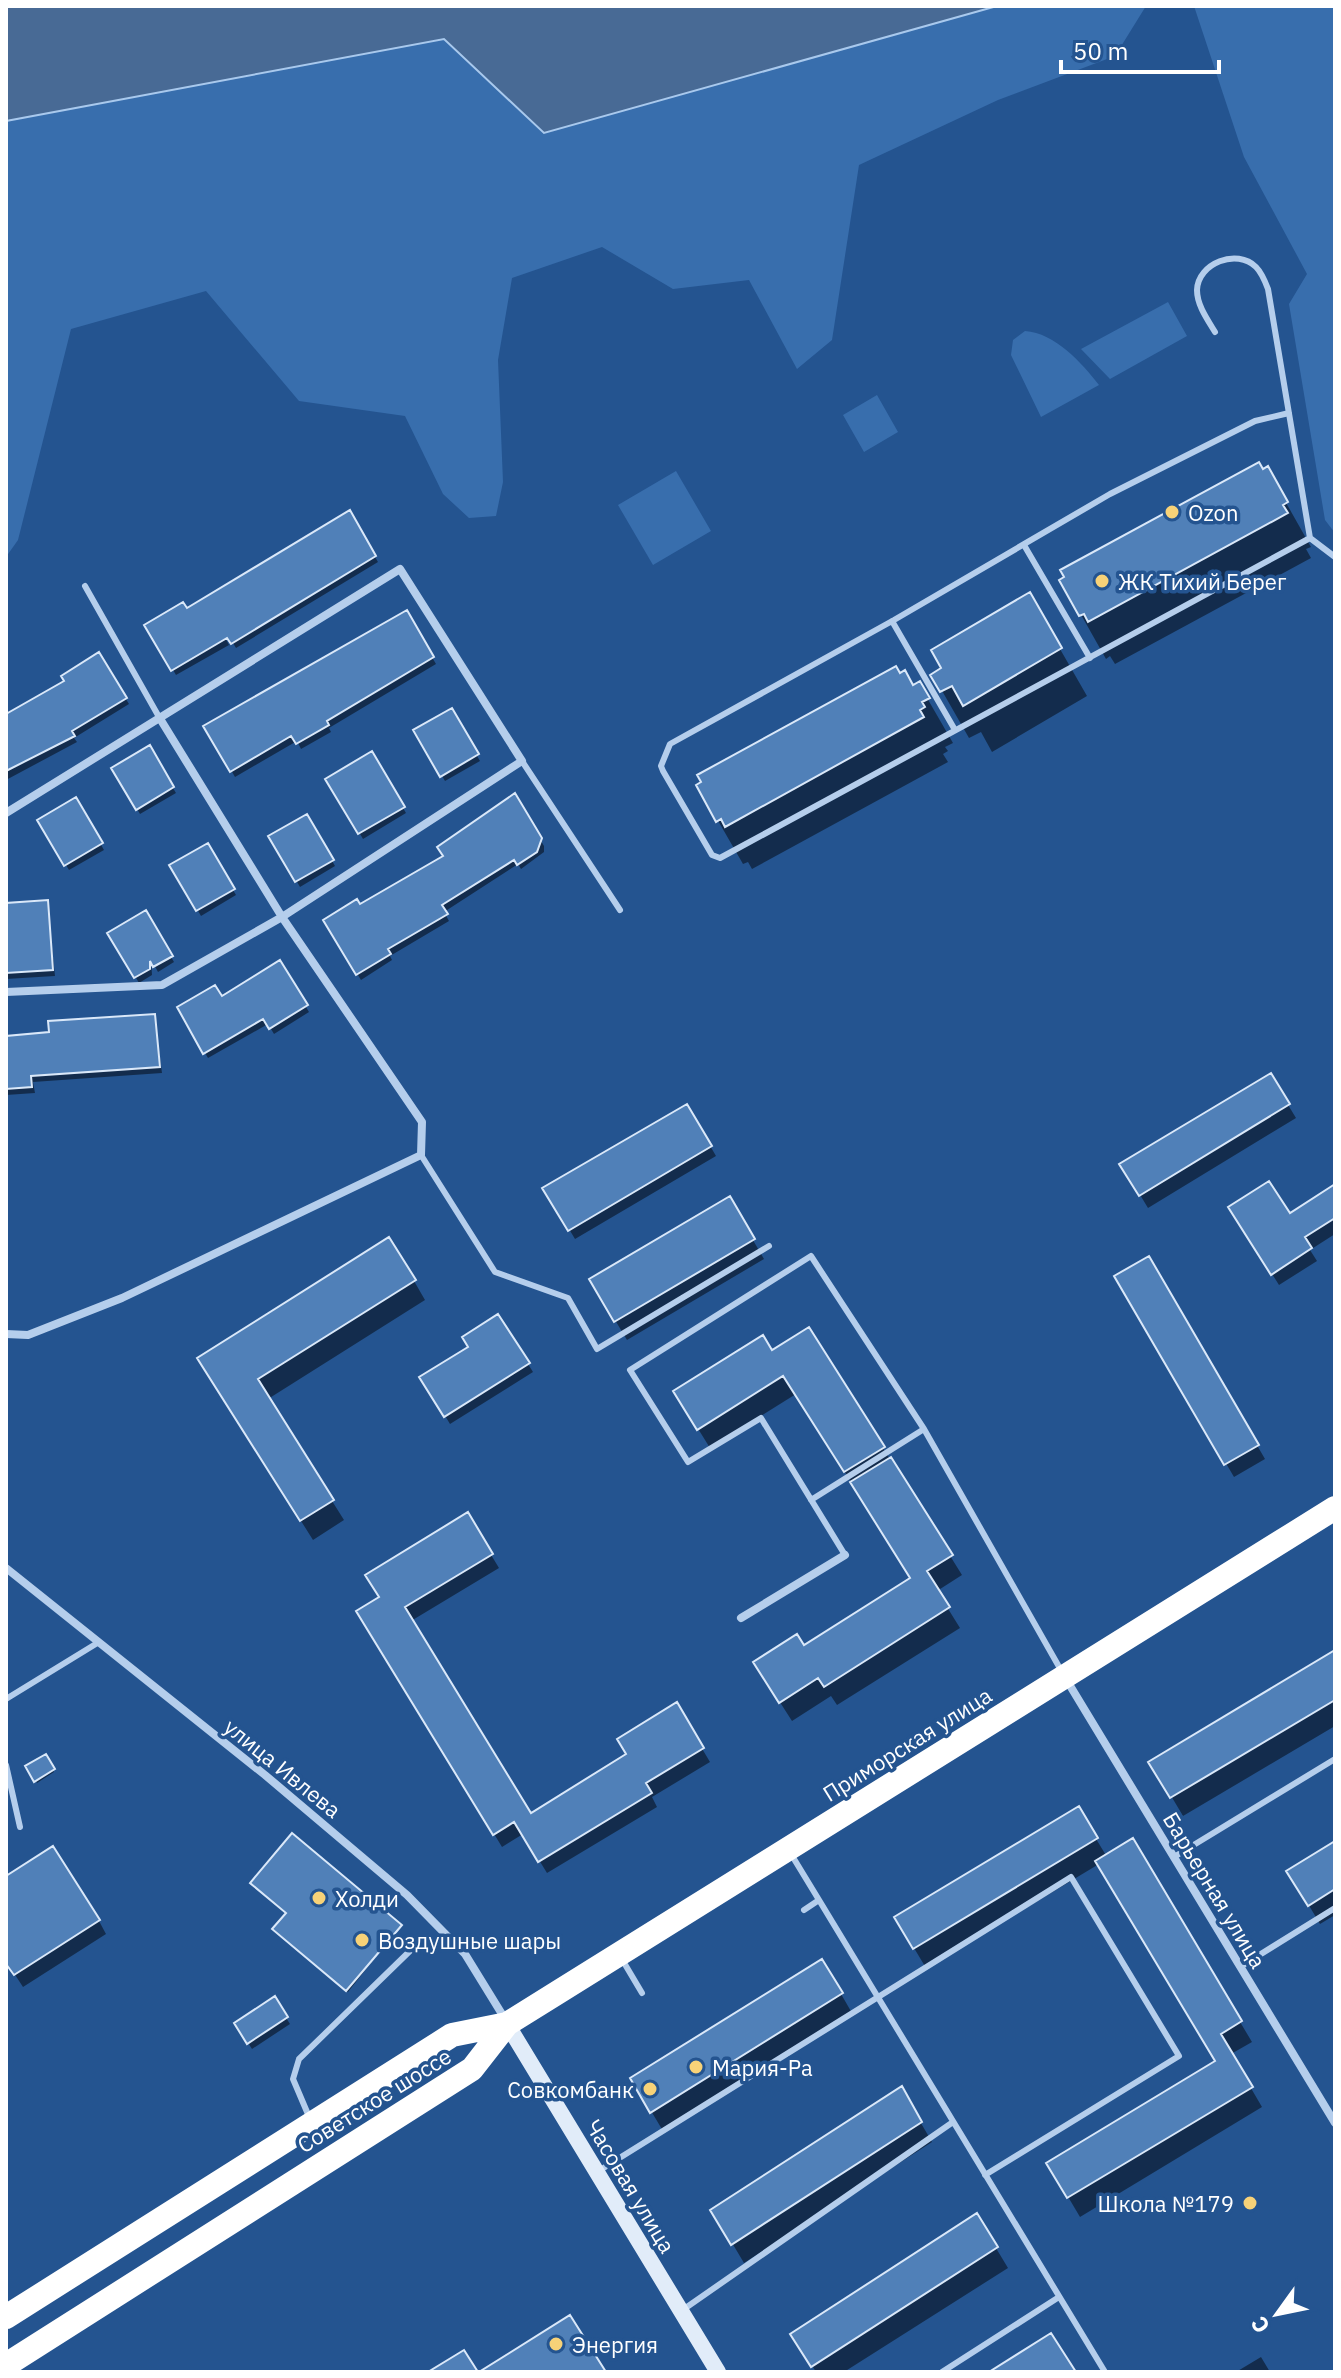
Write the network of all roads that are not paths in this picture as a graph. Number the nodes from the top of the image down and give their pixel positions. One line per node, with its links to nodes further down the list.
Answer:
1 (1215, 332): 2 (lane)
2 (1289, 413): 3 (lane); 4 (lane)
3 (1310, 538): 5 (lane); 8 (lane)
4 (1024, 545): 7 (lane); 8 (lane)
5 (1335, 557)
6 (85, 586): 9 (lane)
7 (892, 621): 10 (lane); 10 (lane)
8 (1090, 658): 10 (lane)
9 (159, 717): 11 (street); 12 (street); 14 (street)
10 (955, 730)
11 (522, 761): 13 (lane); 14 (street)
12 (6, 813)
13 (620, 910)
14 (282, 917): 15 (street); 16 (street)
15 (6, 992)
16 (421, 1155): 17 (lane); 18 (street)
17 (769, 1246)
18 (6, 1334)
19 (924, 1429): 20 (lane); 20 (lane); 26 (lane)
20 (811, 1500): 22 (lane)
21 (1335, 1508): 26 (highway, Приморская улица)
22 (845, 1555): 24 (street)
23 (6, 1568): 25 (street, улица Ивлева)
24 (741, 1618)
25 (99, 1642): 27 (lane); 41 (street, улица Ивлева)
26 (1064, 1676): 31 (highway, Приморская улица); 32 (street, Барьерная улица)
27 (6, 1699)
28 (1335, 1759): 32 (lane)
29 (6, 1765): 30 (lane)
30 (20, 1827)
31 (788, 1849): 33 (lane); 37 (highway, Приморская улица)
32 (1174, 1857): 38 (street, Барьерная улица)
33 (819, 1900): 34 (lane); 40 (lane)
34 (804, 1910)
35 (1334, 1912): 38 (lane)
36 (414, 1947): 42 (lane)
37 (619, 1954): 39 (lane); 41 (highway, Приморская улица)
38 (1240, 1967): 44 (street, Барьерная улица)
39 (642, 1993)
40 (876, 1995): 43 (lane); 45 (lane); 46 (lane)
41 (507, 2024): 42 (highway, Советское шоссе); 45 (main road, Часовая улица); 50 (highway, Советское шоссе)
42 (312, 2122): 49 (highway, Советское шоссе)
43 (953, 2122): 46 (lane); 48 (lane)
44 (1335, 2123)
45 (597, 2172): 48 (main road, Часовая улица)
46 (985, 2175): 47 (lane)
47 (1059, 2297): 52 (lane); 53 (lane)
48 (681, 2311): 51 (main road, Часовая улица)
49 (6, 2317)
50 (6, 2365)
51 (718, 2372)
52 (942, 2372)
53 (1105, 2372)

